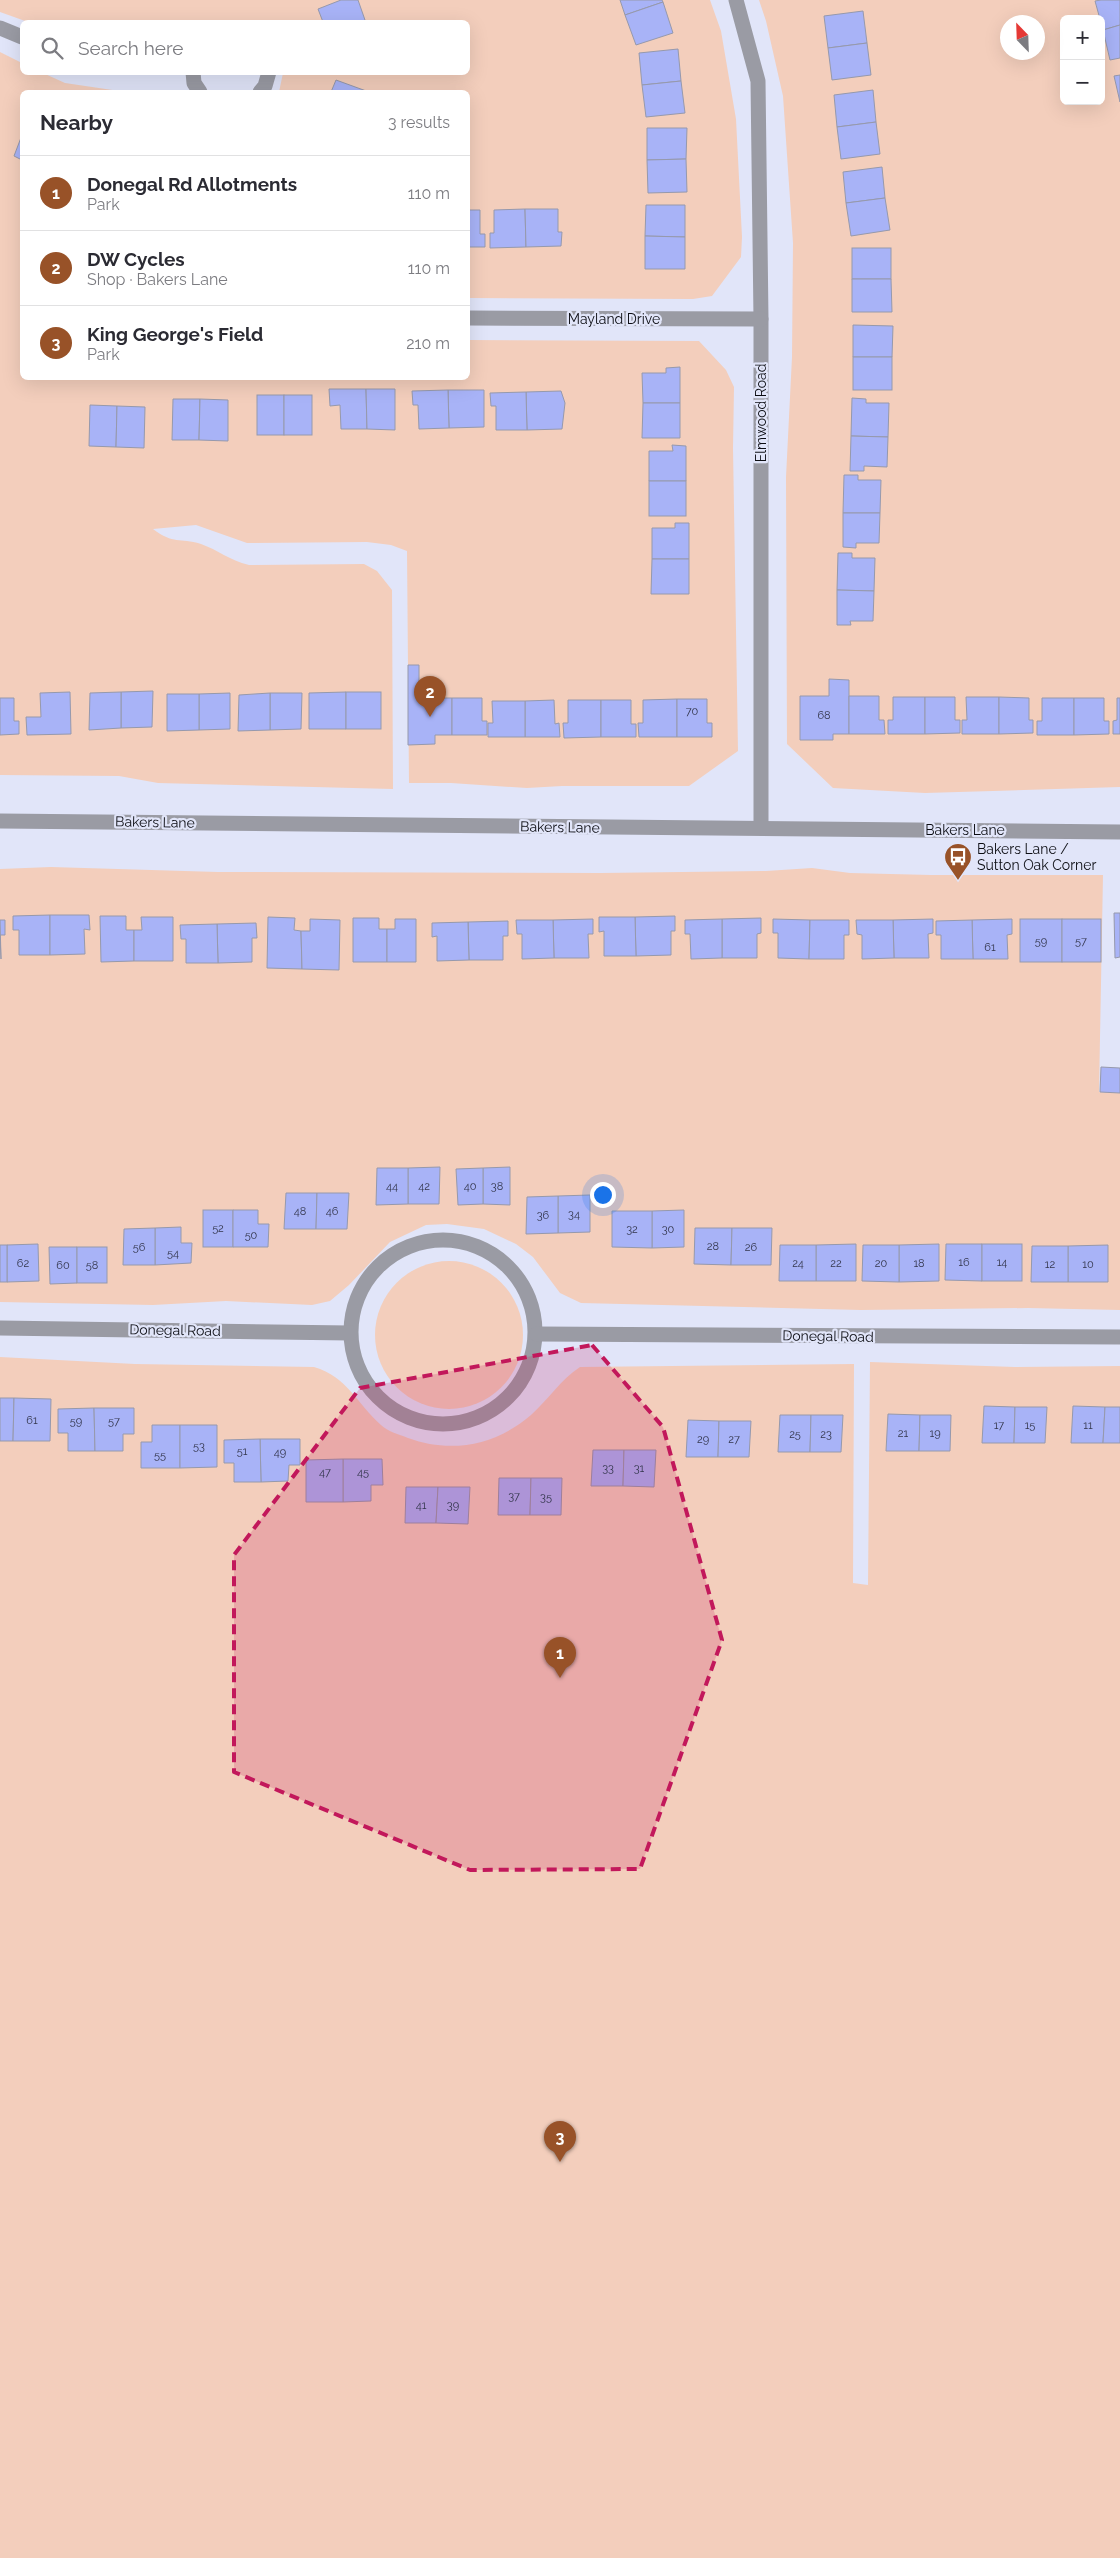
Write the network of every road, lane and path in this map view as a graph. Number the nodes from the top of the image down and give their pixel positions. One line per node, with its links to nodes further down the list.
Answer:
1 (736, 0): 9 (street, Elmwood Road)
2 (0, 28): 3 (street)
3 (20, 36)
4 (194, 75): 6 (street)
5 (268, 75): 7 (street)
6 (199, 90)
7 (262, 90)
8 (470, 318): 9 (street, Mayland Drive)
9 (761, 319): 11 (street, Elmwood Road)
10 (0, 821): 11 (street, Bakers Lane)
11 (761, 828): 12 (street, Bakers Lane)
12 (1120, 832)
13 (0, 1328): 14 (street, Donegal Road)
14 (350, 1333): 15 (street); 15 (street)
15 (537, 1334): 16 (street, Donegal Road)
16 (1120, 1337)

